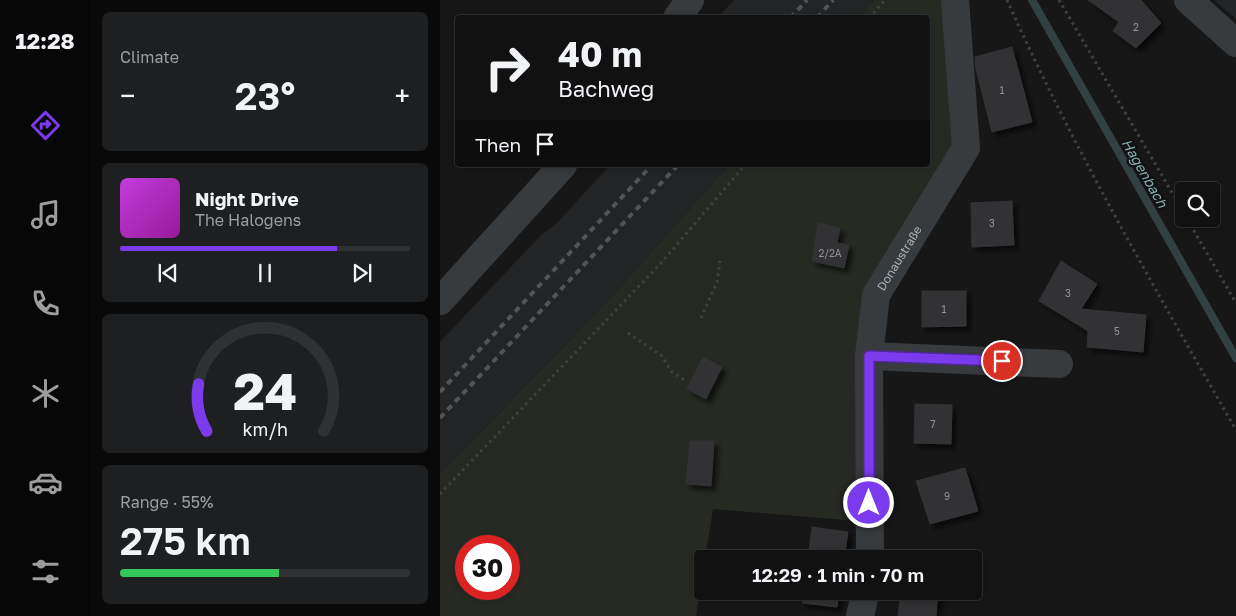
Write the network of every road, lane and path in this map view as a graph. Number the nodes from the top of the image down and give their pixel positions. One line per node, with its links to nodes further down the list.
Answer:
1 (690, 0): 7 (street)
2 (886, 0): 8 (path)
3 (955, 0): 19 (street, Donaustraße)
4 (1007, 0): 22 (path)
5 (1060, 0): 12 (path)
6 (1188, 0): 9 (street)
7 (679, 15)
8 (872, 15)
9 (1236, 43)
10 (562, 167): 15 (street)
11 (743, 167): 23 (path)
12 (1175, 198)
13 (1192, 227): 16 (path)
14 (720, 261): 17 (path)
15 (440, 301)
16 (1236, 303)
17 (702, 318)
18 (628, 333): 21 (path)
19 (869, 356): 20 (street); 24 (street, Donaustraße)
20 (1058, 364)
21 (687, 382)
22 (1236, 430)
23 (440, 494)
24 (870, 550)
25 (864, 600): 26 (street)
26 (860, 616)

